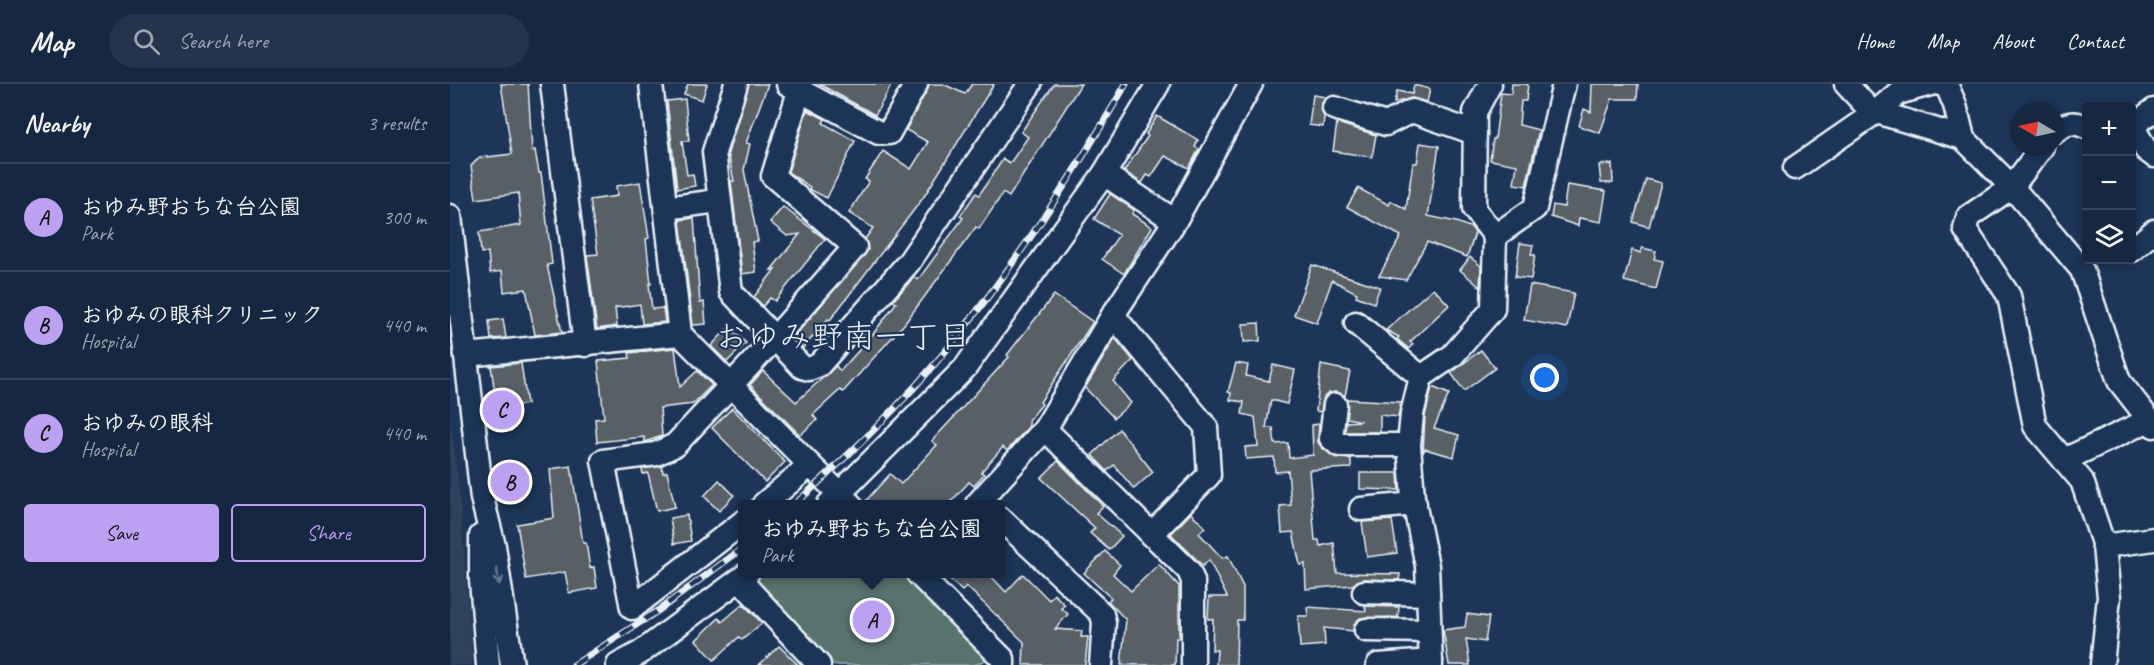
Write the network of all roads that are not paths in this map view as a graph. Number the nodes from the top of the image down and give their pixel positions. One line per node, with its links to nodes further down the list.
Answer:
1 (651, 84): 29 (street)
2 (736, 84): 28 (street)
3 (916, 84): 13 (street)
4 (1030, 84): 39 (street)
5 (1158, 84): 26 (street)
6 (1251, 84): 31 (street)
7 (1490, 84): 21 (street)
8 (1564, 84): 33 (street)
9 (1846, 84): 16 (street)
10 (1931, 84): 16 (street)
11 (1940, 84): 22 (street)
12 (558, 85): 40 (street)
13 (794, 86): 39 (street)
14 (1334, 108): 21 (street)
15 (2154, 110): 17 (street)
16 (1876, 112): 22 (street); 25 (street)
17 (2136, 122)
18 (2064, 124): 19 (street)
19 (2082, 125)
20 (2136, 132): 24 (street)
21 (1475, 133): 33 (street)
22 (1963, 138): 27 (street)
23 (2035, 156): 27 (street)
24 (2154, 156)
25 (1795, 168)
26 (1104, 174): 31 (street); 53 (street)
27 (2012, 187): 35 (street); 48 (street)
28 (718, 201): 29 (street); 39 (street)
29 (666, 208): 38 (street)
30 (450, 216): 41 (street)
31 (1175, 221): 36 (street)
32 (2154, 231): 34 (street)
33 (1495, 236): 42 (street)
34 (2136, 247)
35 (2091, 265): 45 (street)
36 (1113, 315): 46 (street); 59 (street)
37 (1356, 323): 42 (street)
38 (680, 334): 40 (street); 43 (street)
39 (775, 338): 43 (street)
40 (585, 345): 41 (street)
41 (466, 355): 50 (street)
42 (1421, 377): 47 (street)
43 (730, 387): 49 (street); 58 (street)
44 (1335, 405): 47 (street)
45 (2152, 423): 48 (street)
46 (1045, 429): 54 (street); 59 (street)
47 (1409, 445): 55 (street)
48 (2064, 460): 61 (street)
49 (810, 465): 51 (street); 52 (street)
50 (482, 498): 73 (street); 74 (street, one-way to 74)
51 (769, 500)
52 (839, 500)
53 (841, 500)
54 (984, 500)
55 (1415, 504): 56 (street); 66 (street)
56 (1361, 508)
57 (1005, 523): 76 (street)
58 (738, 526)
59 (1151, 535): 77 (street)
60 (2154, 538): 61 (street)
61 (2104, 546): 79 (street)
62 (742, 578): 69 (street)
63 (744, 578): 72 (street)
64 (922, 578): 70 (street)
65 (1364, 592): 66 (street)
66 (1428, 594): 68 (street)
67 (1366, 630): 68 (street)
68 (1429, 631): 71 (street)
69 (641, 659): 75 (street)
70 (998, 663)
71 (1431, 663): 78 (street)
72 (817, 664)
73 (488, 665)
74 (512, 665)
75 (618, 665)
76 (1101, 665)
77 (1193, 665)
78 (1378, 665)
79 (2102, 665)

